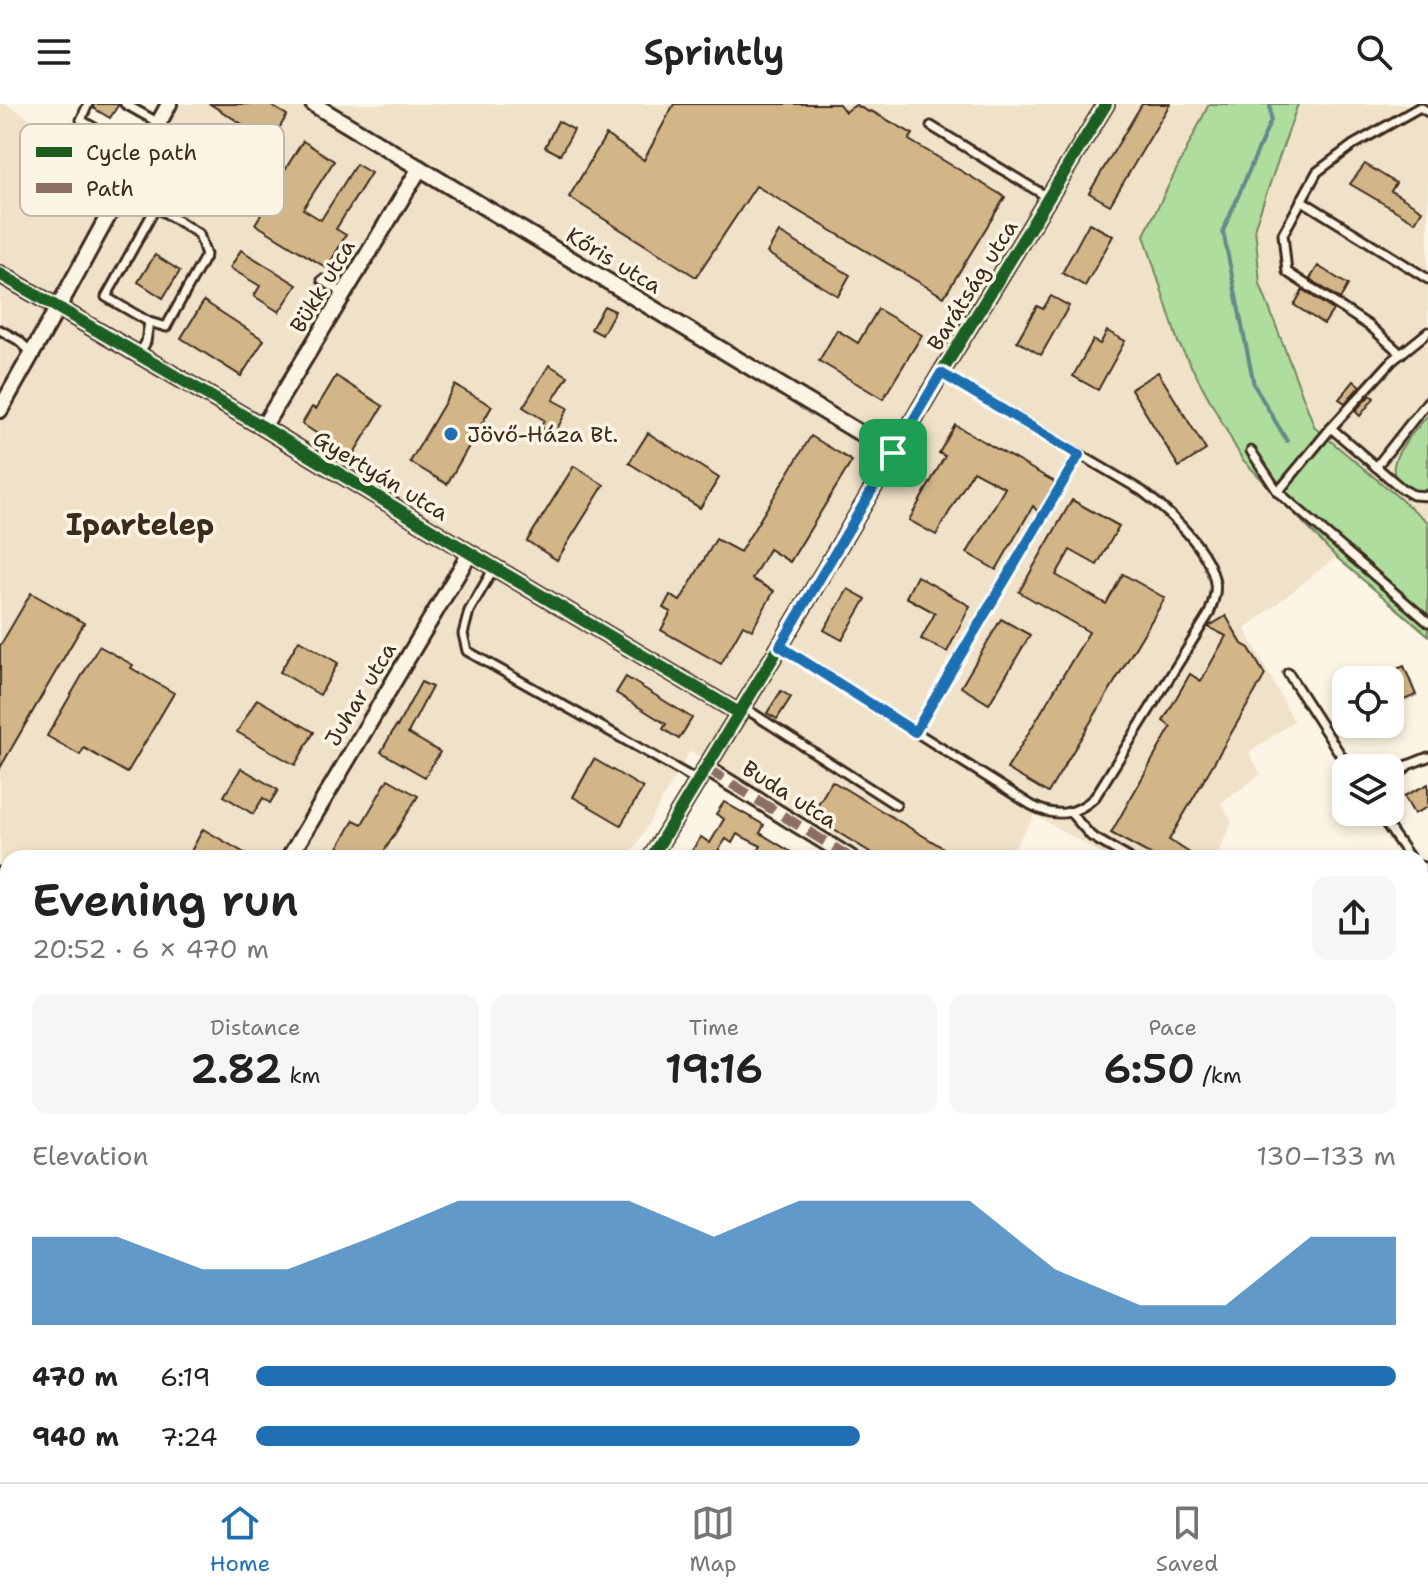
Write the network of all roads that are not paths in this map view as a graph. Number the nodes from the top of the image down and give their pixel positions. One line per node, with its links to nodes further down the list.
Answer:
1 (88, 104): 8 (lane)
2 (125, 104): 7 (lane)
3 (169, 104): 7 (street)
4 (313, 104): 10 (street, Kőris utca)
5 (1106, 104): 11 (street, Barátság utca)
6 (1428, 112): 12 (lane)
7 (159, 123)
8 (88, 124)
9 (931, 126): 11 (lane)
10 (420, 168): 19 (street, Bükk utca); 35 (street, Kőris utca)
11 (1049, 198): 23 (street, Barátság utca)
12 (1301, 200): 17 (lane); 27 (lane)
13 (108, 216): 20 (street)
14 (151, 216): 22 (lane)
15 (170, 216): 22 (lane)
16 (0, 274): 20 (street, Gyertyán utca)
17 (1428, 279)
18 (322, 280): 19 (lane)
19 (343, 293): 32 (street, Bükk utca)
20 (57, 308): 26 (street); 28 (street, Gyertyán utca)
21 (957, 315): 23 (lane)
22 (149, 322): 28 (lane)
23 (971, 323): 29 (street, Barátság utca)
24 (0, 330): 26 (lane)
25 (1428, 332): 27 (lane)
26 (32, 353): 31 (street)
27 (1401, 354): 33 (lane)
28 (139, 356): 32 (street, Gyertyán utca)
29 (941, 373): 35 (street, Barátság utca); 36 (lane)
30 (1428, 401): 37 (lane)
31 (0, 410)
32 (263, 427): 40 (street, Gyertyán utca)
33 (1331, 428): 37 (lane); 38 (lane)
34 (1251, 451): 38 (lane)
35 (893, 453): 43 (street, Barátság utca)
36 (1079, 455): 46 (lane); 52 (lane)
37 (1376, 467): 39 (lane)
38 (1278, 492): 42 (lane)
39 (1428, 496)
40 (470, 553): 41 (street, Gyertyán utca); 54 (street, Juhar utca)
41 (494, 568): 45 (street, Gyertyán utca); 50 (lane)
42 (1428, 622)
43 (780, 646): 45 (street, Barátság utca); 46 (lane)
44 (1288, 673): 47 (lane)
45 (741, 710): 50 (street, Barátság utca); 51 (lane)
46 (915, 732): 52 (lane)
47 (1340, 754)
48 (1428, 757): 49 (lane)
49 (1404, 769)
50 (702, 774): 55 (street, Barátság utca); 56 (street, Buda utca)
51 (896, 805)
52 (1070, 812): 57 (lane)
53 (1388, 826): 58 (lane)
54 (294, 850)
55 (656, 850)
56 (837, 850)
57 (1115, 850)
58 (1404, 850)

